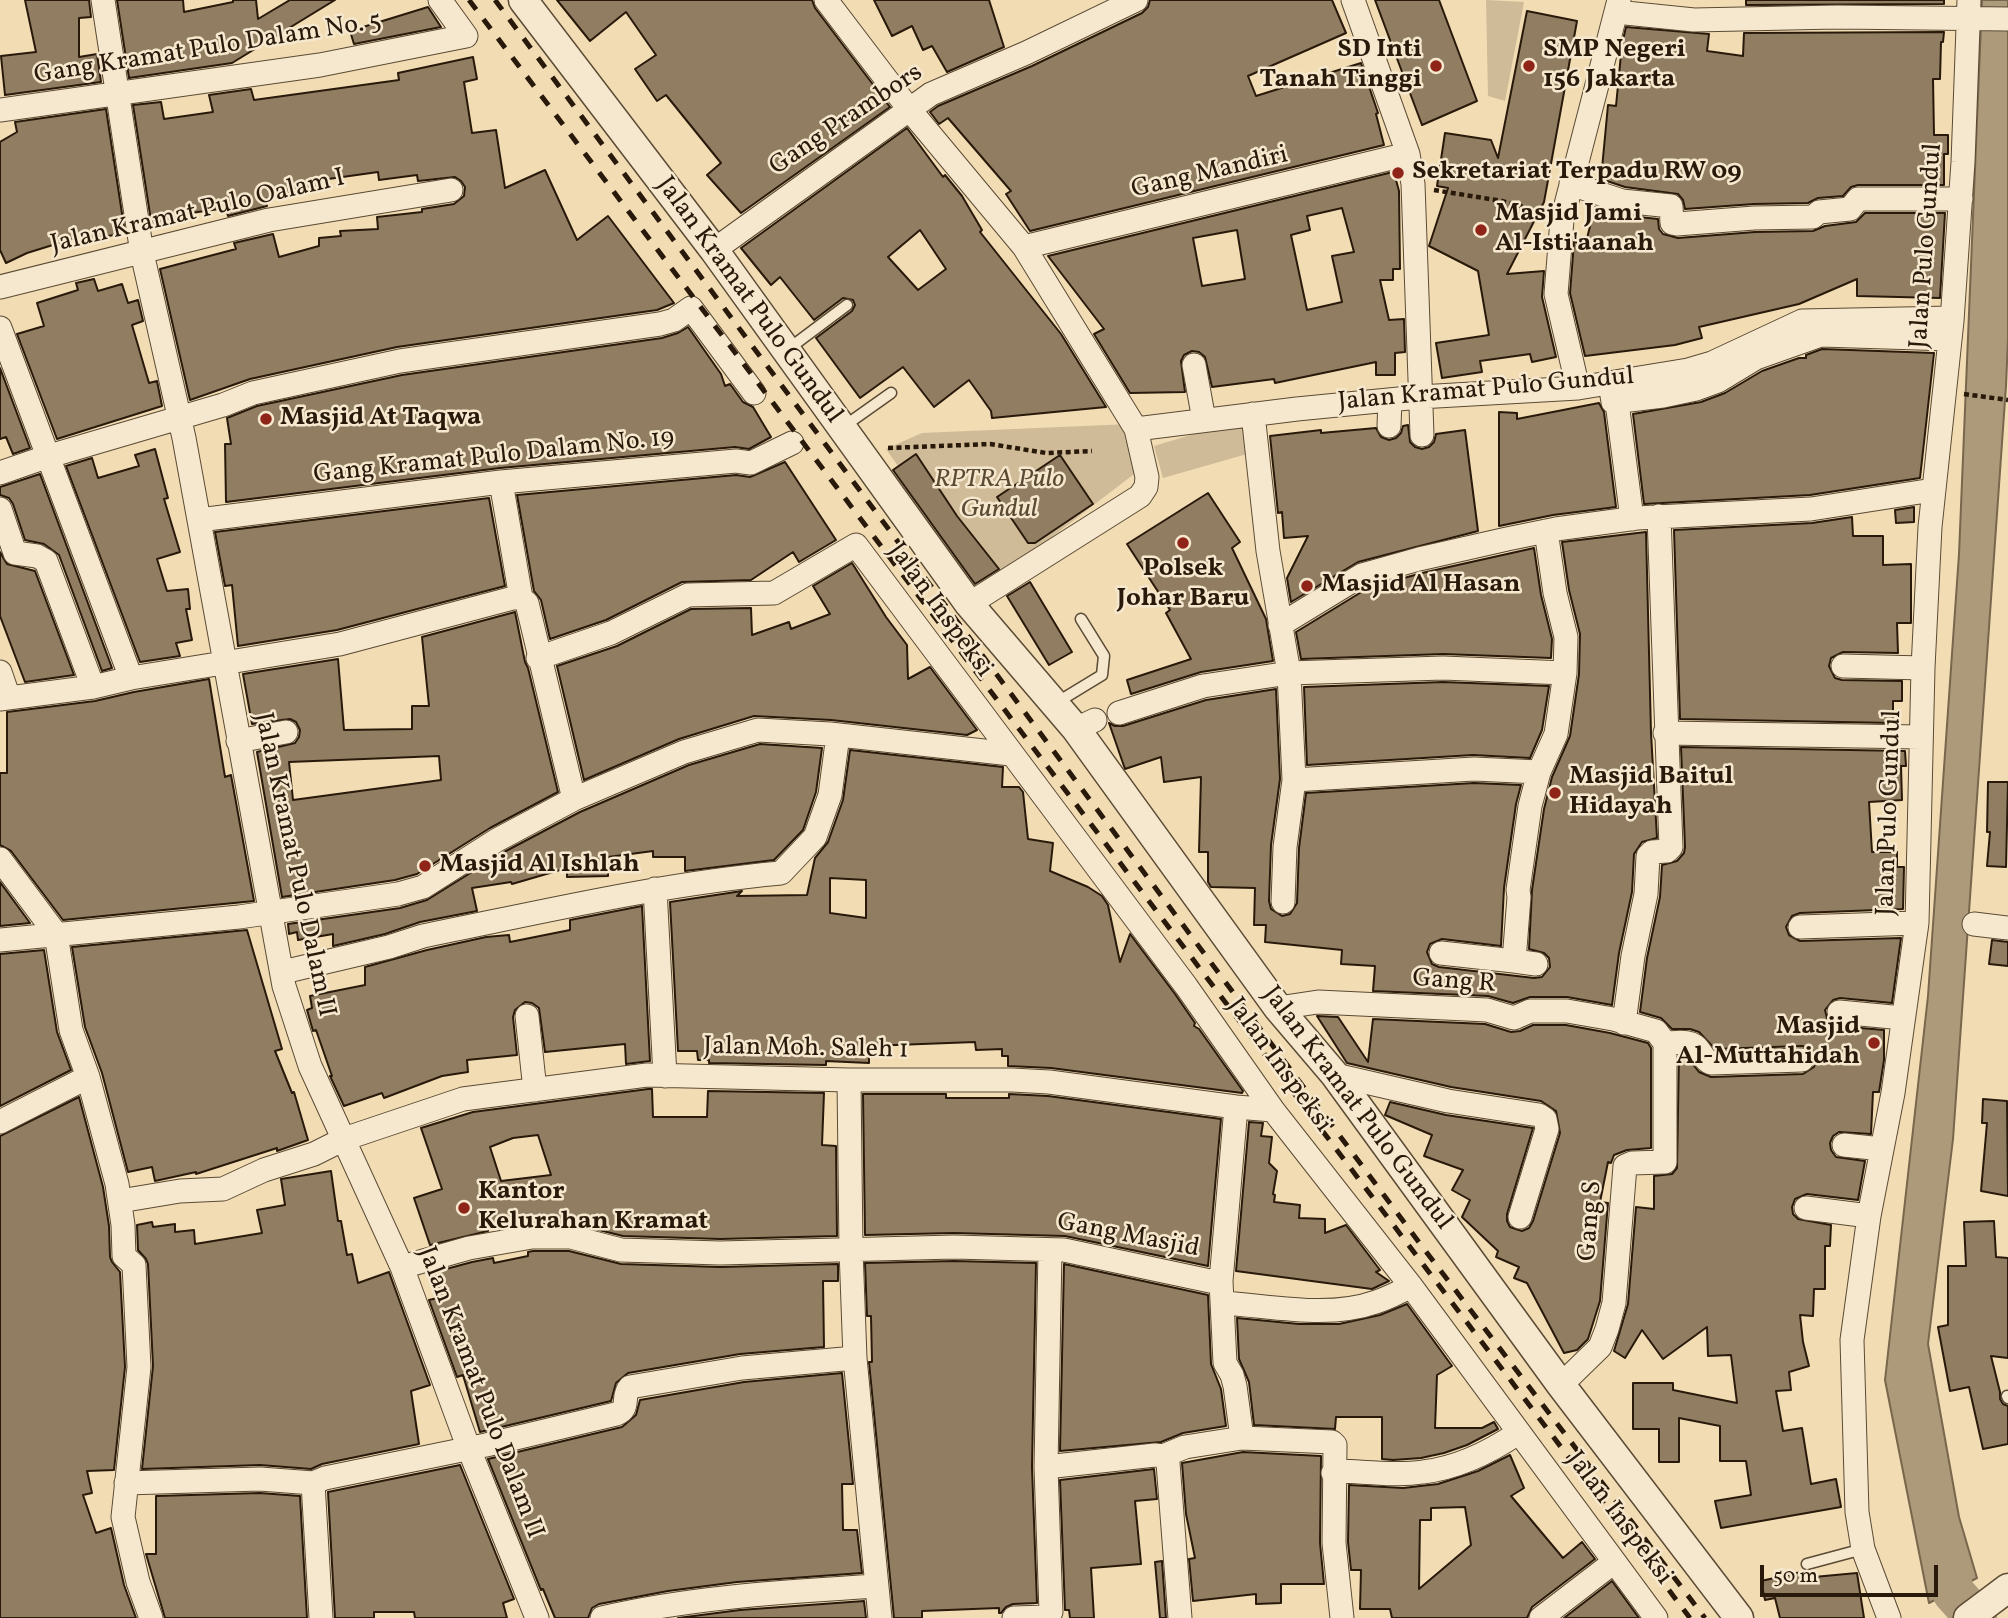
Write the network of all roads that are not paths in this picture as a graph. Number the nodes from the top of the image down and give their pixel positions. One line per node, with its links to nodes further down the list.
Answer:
1 (103, 0): 10 (street, Jalan Kramat Pulo Dalam II)
2 (440, 0): 10 (street, Gang Kramat Pulo Dalam No. 5)
3 (523, 0): 18 (street, Jalan Kramat Pulo Gundul)
4 (826, 0): 11 (street)
5 (1136, 0): 11 (street, Gang Prambors)
6 (1353, 0): 13 (street)
7 (1617, 6): 8 (street); 14 (street)
8 (1970, 13): 9 (street); 16 (street, Jalan Pulo Gundul)
9 (2008, 19)
10 (116, 94): 12 (street, Gang Kramat Pulo Dalam No. 5); 19 (street, Jalan Kramat Pulo Dalam II)
11 (909, 108): 17 (street); 18 (street, Gang Prambors)
12 (0, 110)
13 (1408, 154): 17 (street, Gang Mandiri); 30 (street)
14 (1571, 184): 16 (street); 26 (street)
15 (451, 190): 19 (street, Jalan Kramat Pulo Oalam I)
16 (1961, 199): 23 (street, Jalan Pulo Gundul)
17 (1024, 247): 34 (street)
18 (713, 250): 24 (street, Jalan Kramat Pulo Gundul)
19 (142, 253): 20 (street, Jalan Kramat Pulo Oalam I); 31 (street, Jalan Kramat Pulo Dalam II)
20 (0, 287)
21 (847, 305): 24 (lane)
22 (0, 328): 38 (street)
23 (1951, 329): 27 (street, Jalan Kramat Pulo Gundul); 41 (street, Jalan Pulo Gundul)
24 (785, 352): 37 (street, Jalan Kramat Pulo Gundul)
25 (1194, 365): 32 (street)
26 (1578, 388): 27 (street, Jalan Kramat Pulo Gundul); 30 (street, Jalan Kramat Pulo Gundul)
27 (1614, 391): 44 (street)
28 (754, 393): 31 (street)
29 (891, 393): 37 (lane)
30 (1419, 404): 33 (street, Jalan Kramat Pulo Gundul); 35 (street)
31 (178, 417): 38 (street); 45 (street, Jalan Kramat Pulo Dalam II)
32 (1204, 421): 33 (street, Jalan Kramat Pulo Gundul); 34 (street, Jalan Kramat Pulo Gundul)
33 (1254, 422): 51 (street)
34 (1136, 429): 49 (street)
35 (1422, 435)
36 (792, 443): 40 (street, Gang Kramat Pulo Dalam No. 19)
37 (858, 451): 49 (street, Jalan Kramat Pulo Gundul)
38 (46, 457): 39 (street); 59 (street)
39 (0, 473)
40 (501, 482): 45 (street, Gang Kramat Pulo Dalam No. 19); 48 (street)
41 (1933, 491): 43 (street); 55 (street, Jalan Pulo Gundul)
42 (0, 509): 47 (street)
43 (1659, 516): 44 (street); 65 (street)
44 (1632, 519): 46 (street)
45 (199, 520): 53 (street, Jalan Kramat Pulo Dalam II)
46 (1546, 531): 51 (street); 58 (street)
47 (8, 556): 60 (street)
48 (521, 598): 52 (street); 53 (street)
49 (970, 604): 62 (street, Jalan Kramat Pulo Gundul)
50 (1081, 620): 62 (lane)
51 (1280, 625): 57 (street)
52 (538, 658): 69 (street, Jalan Inspeksi); 72 (street)
53 (224, 664): 59 (street); 68 (street, Jalan Kramat Pulo Dalam II)
54 (1843, 666): 55 (street)
55 (1923, 668): 67 (street, Jalan Pulo Gundul)
56 (0, 672): 61 (street)
57 (1289, 673): 58 (street); 63 (street); 71 (street)
58 (1565, 673): 70 (street)
59 (131, 678): 60 (street)
60 (93, 687): 61 (street)
61 (4, 698)
62 (1056, 703): 85 (street, Jalan Kramat Pulo Gundul)
63 (1119, 713)
64 (286, 732): 68 (street)
65 (1665, 733): 67 (street); 89 (street)
66 (838, 735): 69 (street); 72 (street); 74 (street)
67 (1921, 737): 77 (street, Jalan Pulo Gundul)
68 (238, 741): 76 (street, Jalan Kramat Pulo Dalam II)
69 (1011, 754): 98 (street, Jalan Inspeksi)
70 (1539, 772): 71 (street); 83 (street)
71 (1294, 780): 75 (street)
72 (574, 799): 76 (street)
73 (0, 859): 81 (street)
74 (655, 889): 84 (street); 93 (street)
75 (1283, 901)
76 (271, 913): 81 (street); 84 (street, Jalan Kramat Pulo Dalam II)
77 (1917, 923): 79 (street); 88 (street, Jalan Pulo Gundul)
78 (1974, 924): 80 (street)
79 (1800, 928)
80 (2008, 928)
81 (56, 934): 82 (street); 94 (street)
82 (0, 940)
83 (1441, 953)
84 (282, 972): 100 (street, Jalan Kramat Pulo Dalam II)
85 (1278, 1008): 89 (street, Gang R); 92 (street, Jalan Kramat Pulo Gundul)
86 (1839, 1012): 88 (street)
87 (527, 1016): 96 (street)
88 (1903, 1018): 102 (street, Jalan Pulo Gundul)
89 (1624, 1023): 90 (street)
90 (1665, 1043): 91 (street); 113 (street, Gang S)
91 (1802, 1060)
92 (1335, 1074): 106 (street); 113 (street, Jalan Kramat Pulo Gundul)
93 (665, 1076): 95 (street, Jalan Moh. Saleh 1); 96 (street, Jalan Moh. Saleh 1)
94 (88, 1077): 99 (street); 103 (street)
95 (849, 1080): 97 (street, Jalan Moh. Saleh 1); 107 (street)
96 (535, 1090): 100 (street, Jalan Moh. Saleh 1)
97 (1236, 1107): 98 (street, Jalan Moh. Saleh 1); 111 (street, Gang Masjid)
98 (1273, 1110): 110 (street, Jalan Inspeksi)
99 (0, 1122)
100 (344, 1139): 103 (street, Jalan Moh. Saleh 1); 109 (street, Jalan Kramat Pulo Dalam II)
101 (1844, 1145): 102 (street)
102 (1882, 1149): 105 (street, Jalan Pulo Gundul)
103 (120, 1201): 120 (street)
104 (1806, 1208): 105 (street)
105 (1869, 1216): 122 (street, Jalan Pulo Gundul)
106 (1520, 1217)
107 (850, 1250): 108 (street, Gang Masjid); 109 (street, Gang Masjid); 112 (street)
108 (1050, 1250): 111 (street, Gang Masjid); 118 (street)
109 (402, 1267): 116 (street, Jalan Kramat Pulo Dalam II)
110 (1411, 1286): 111 (street); 114 (street, Jalan Inspeksi)
111 (1222, 1292): 115 (street)
112 (855, 1358): 116 (street); 125 (street)
113 (1561, 1385): 137 (street, Jalan Kramat Pulo Gundul)
114 (1518, 1433): 119 (street); 123 (street, Jalan Inspeksi)
115 (1242, 1438): 117 (street); 119 (street)
116 (470, 1449): 121 (street); 129 (street, Jalan Kramat Pulo Dalam II)
117 (1164, 1456): 118 (street); 133 (street)
118 (1046, 1467): 132 (street)
119 (1333, 1474): 134 (street)
120 (126, 1483): 121 (street); 127 (street)
121 (313, 1483): 128 (street)
122 (1863, 1549): 124 (lane); 138 (street, Jalan Pulo Gundul)
123 (1614, 1562): 135 (street); 136 (street, Jalan Inspeksi)
124 (1807, 1564)
125 (876, 1586): 130 (street); 131 (street)
126 (2005, 1590): 139 (street)
127 (151, 1618)
128 (321, 1618)
129 (537, 1618)
130 (602, 1618)
131 (880, 1618)
132 (1014, 1618)
133 (1180, 1618)
134 (1342, 1618)
135 (1541, 1618)
136 (1656, 1618)
137 (1739, 1618)
138 (1889, 1618)
139 (1968, 1618)

